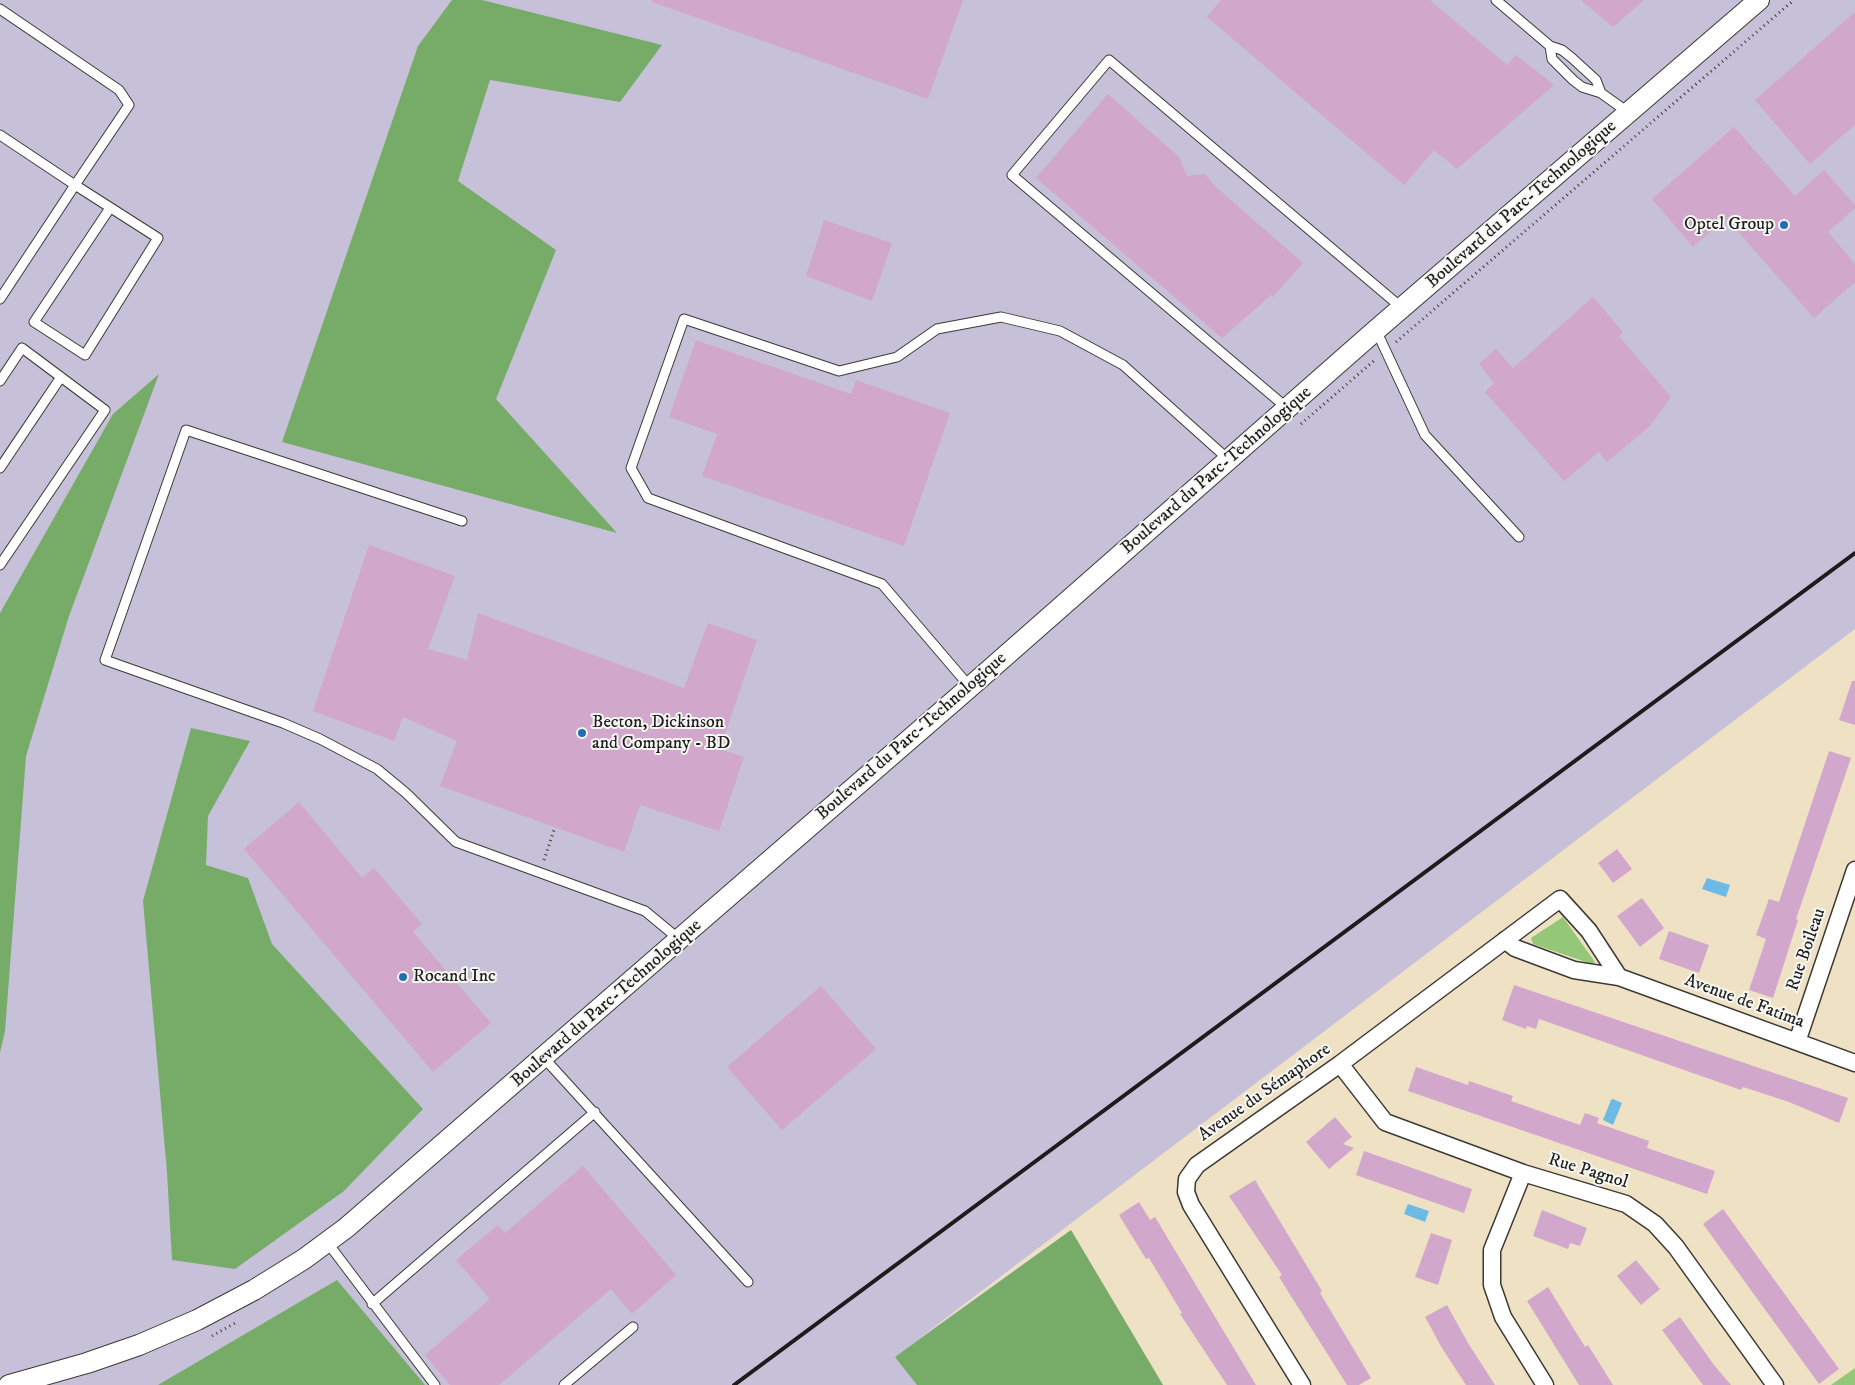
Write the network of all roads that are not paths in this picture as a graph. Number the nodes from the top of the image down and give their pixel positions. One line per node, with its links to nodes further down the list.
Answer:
1 (1496, 0): 4 (lane)
2 (1759, 0): 6 (street, Boulevard du Parc-Technologique)
3 (0, 9): 8 (lane)
4 (1550, 46): 5 (lane); 5 (lane)
5 (1601, 93): 6 (lane)
6 (1629, 113): 11 (street, Boulevard du Parc-Technologique)
7 (0, 135): 8 (lane)
8 (75, 185): 9 (lane); 10 (lane)
9 (110, 208): 9 (lane)
10 (0, 299)
11 (1403, 308): 12 (street, Boulevard du Parc-Technologique); 15 (lane)
12 (1376, 330): 15 (street, Boulevard du Parc-Technologique); 19 (lane)
13 (60, 377): 14 (lane); 17 (lane); 20 (lane)
14 (0, 381)
15 (1288, 408): 16 (street, Boulevard du Parc-Technologique)
16 (1229, 460): 21 (street, Boulevard du Parc-Technologique); 21 (lane)
17 (0, 468)
18 (462, 521): 23 (lane)
19 (1519, 537)
20 (0, 565)
21 (970, 687): 23 (street, Boulevard du Parc-Technologique)
22 (1855, 870): 26 (street, Rue Boileau)
23 (680, 940): 27 (street, Boulevard du Parc-Technologique)
24 (1505, 940): 25 (street, Avenue de Fatima); 25 (street, Avenue du Sémaphore); 28 (street, Avenue du Sémaphore)
25 (1619, 977): 26 (street, Avenue de Fatima)
26 (1797, 1042): 29 (street, Avenue de Fatima)
27 (544, 1058): 30 (lane); 32 (street, Boulevard du Parc-Technologique)
28 (1340, 1064): 31 (street, Rue Pagnol); 39 (street, Avenue du Sémaphore)
29 (1855, 1064)
30 (595, 1112): 33 (lane); 34 (lane)
31 (1523, 1173): 40 (street); 41 (street, Rue Pagnol)
32 (327, 1242): 34 (lane); 36 (street, Boulevard du Parc-Technologique)
33 (748, 1282)
34 (372, 1304): 37 (lane)
35 (633, 1327): 38 (lane)
36 (9, 1385)
37 (435, 1385)
38 (564, 1385)
39 (1302, 1385)
40 (1545, 1385)
41 (1775, 1385)

